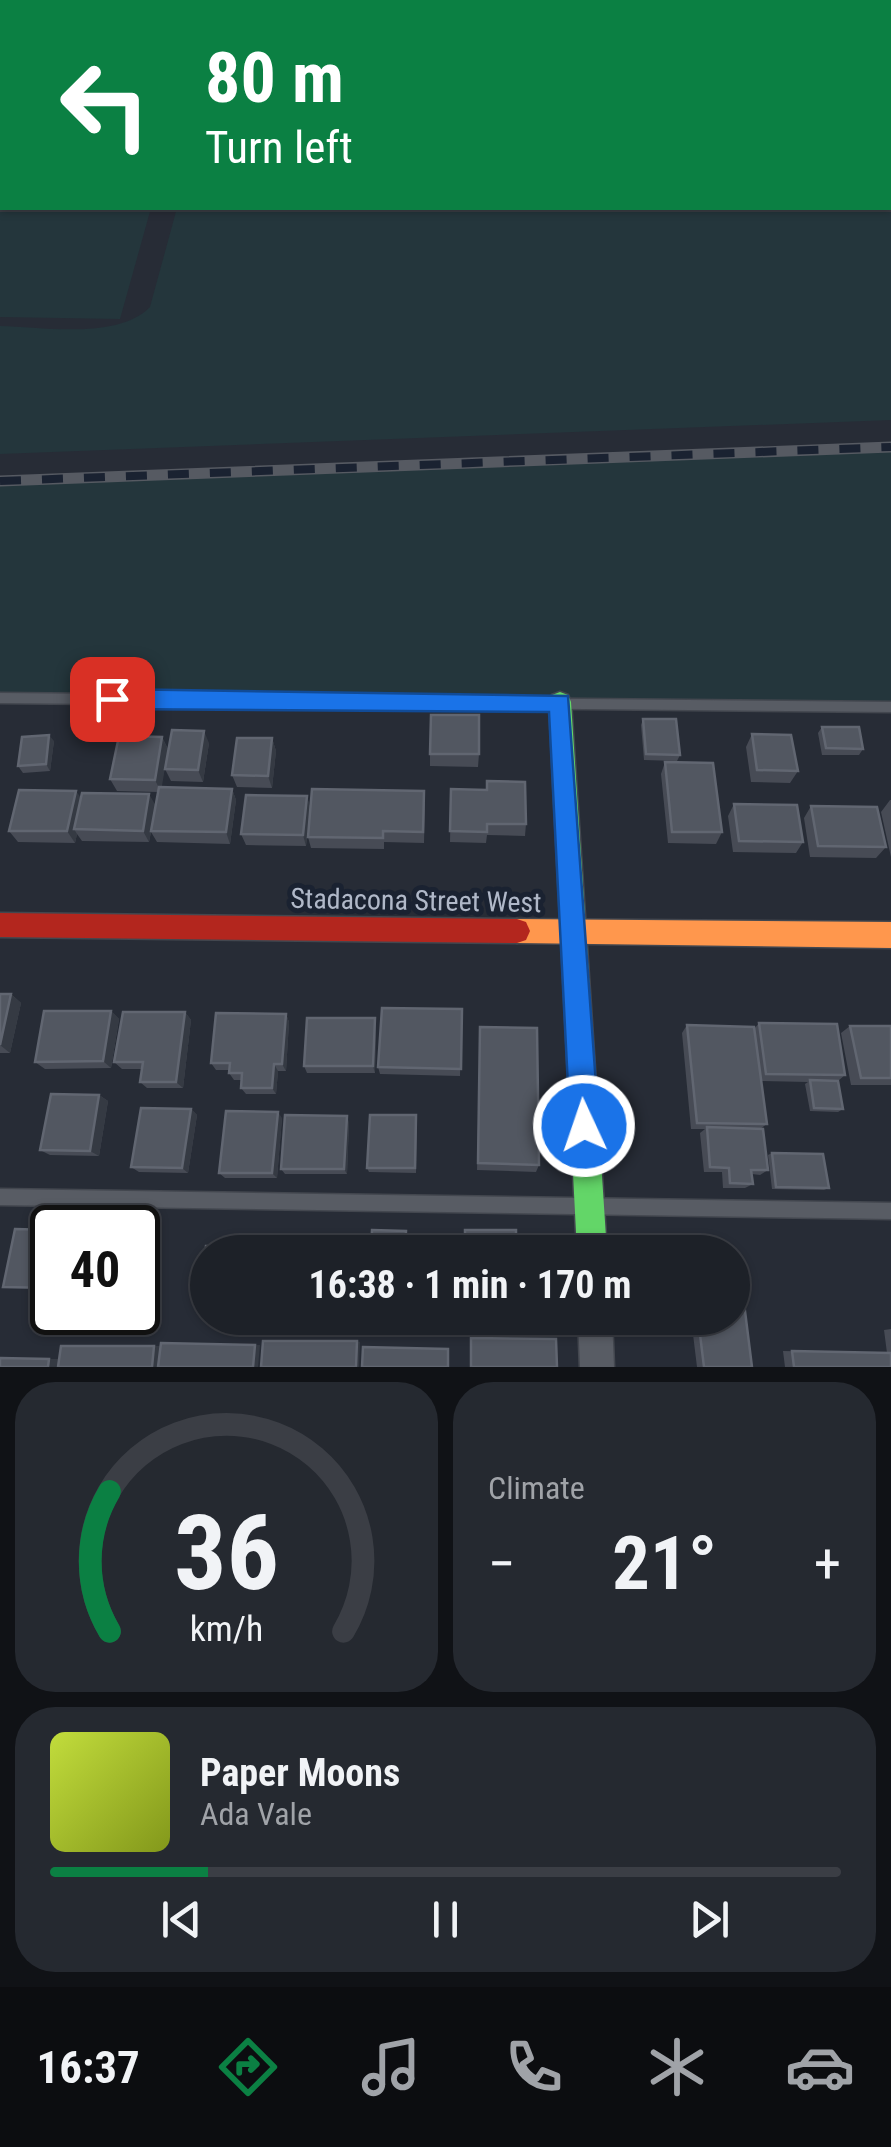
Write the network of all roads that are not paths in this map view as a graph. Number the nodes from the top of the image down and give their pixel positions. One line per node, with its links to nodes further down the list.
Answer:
1 (0, 698): 2 (lane)
2 (560, 702): 3 (lane); 5 (street)
3 (891, 707)
4 (0, 925): 5 (street, Stadacona Street West)
5 (572, 932): 6 (street, Stadacona Street West); 8 (street)
6 (891, 935)
7 (0, 1198): 8 (lane)
8 (589, 1204): 9 (lane); 10 (street)
9 (891, 1211)
10 (591, 1235)
11 (596, 1335): 12 (street)
12 (598, 1367)

